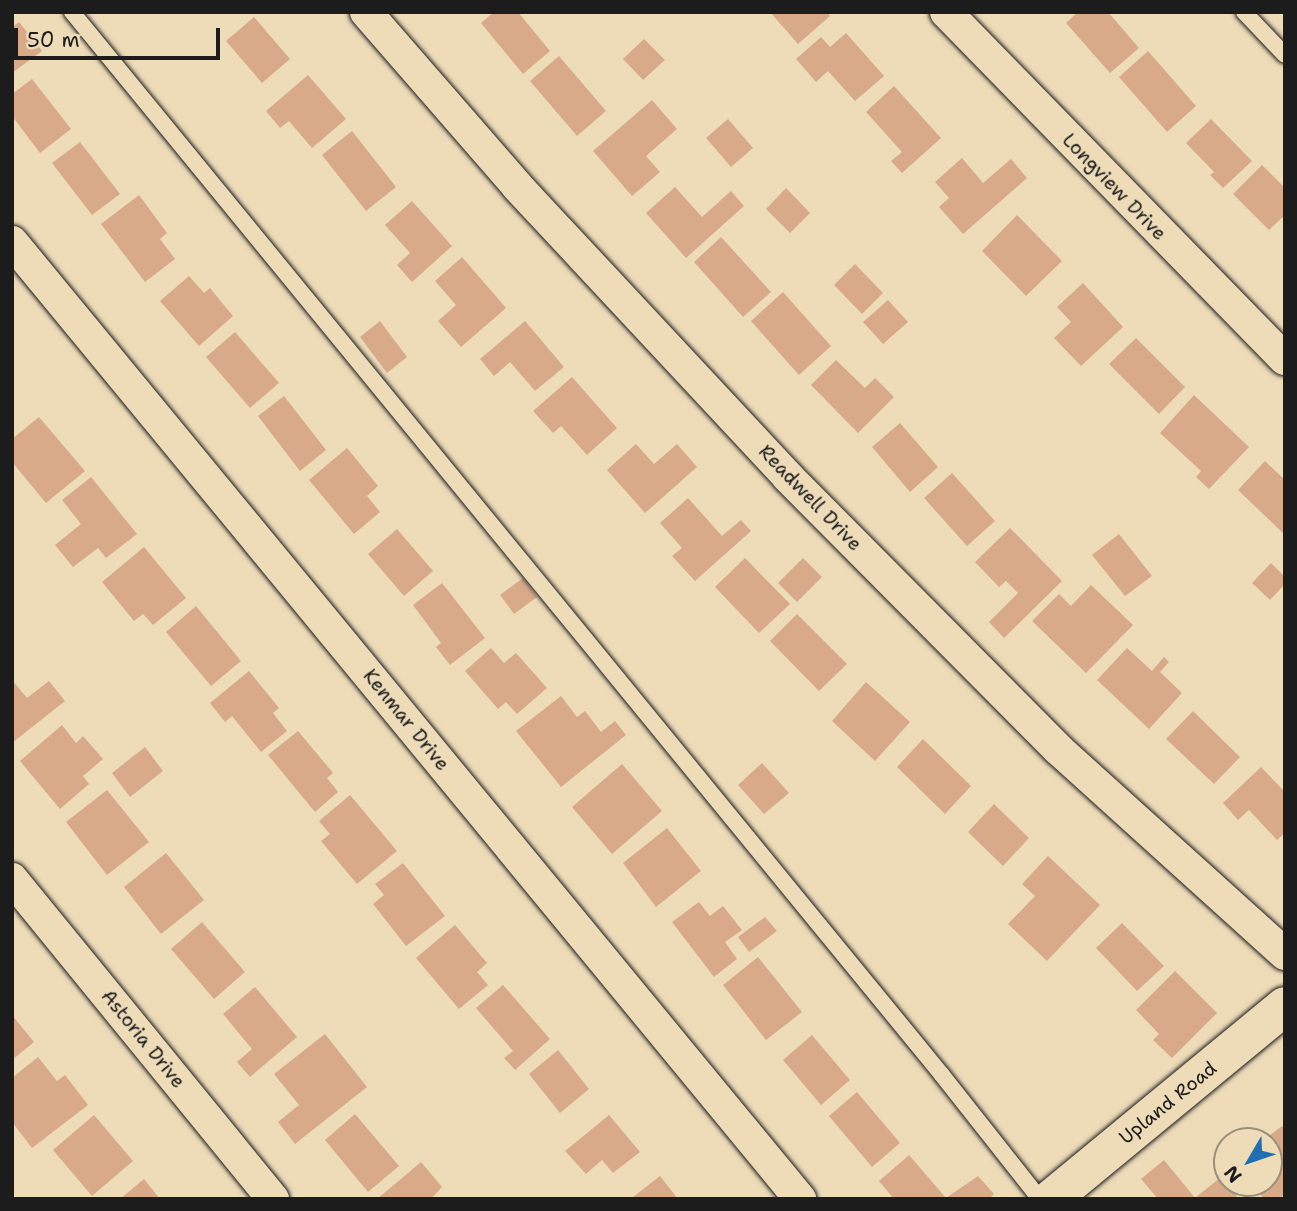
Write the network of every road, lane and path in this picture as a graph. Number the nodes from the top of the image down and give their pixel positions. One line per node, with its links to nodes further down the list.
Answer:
1 (72, 12): 13 (lane)
2 (366, 12): 9 (street, Readwell Drive)
3 (946, 12): 7 (street, Longview Drive)
4 (1244, 12): 5 (lane)
5 (1285, 55)
6 (12, 242): 12 (street, Kenmar Drive)
7 (1285, 359)
8 (12, 879): 11 (street, Astoria Drive)
9 (1285, 954)
10 (1285, 1006): 14 (street, Upland Road)
11 (273, 1199)
12 (800, 1199)
13 (1040, 1199)
14 (1051, 1199)

